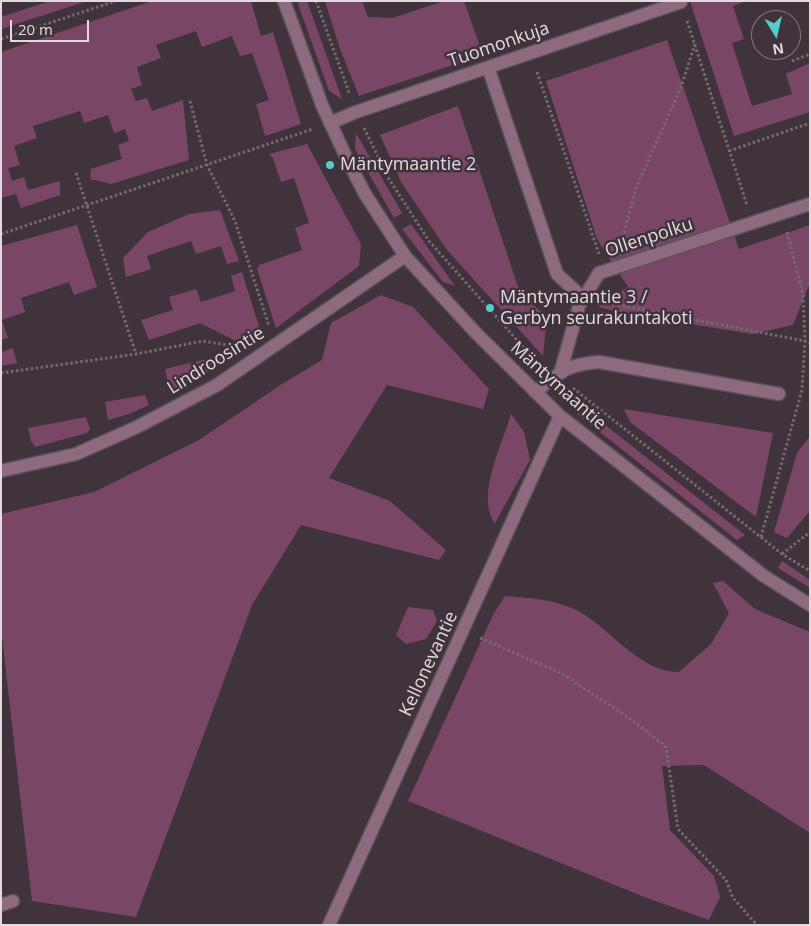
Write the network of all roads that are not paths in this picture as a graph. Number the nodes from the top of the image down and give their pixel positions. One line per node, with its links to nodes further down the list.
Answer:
1 (284, 1): 4 (street, Mäntymaantie)
2 (681, 2): 3 (street, Tuomonkuja)
3 (488, 67): 4 (street, Tuomonkuja); 7 (street)
4 (330, 123): 6 (street, Mäntymaantie)
5 (810, 204): 7 (street, Ollenpolku)
6 (405, 256): 9 (street, Mäntymaantie); 12 (street, Lindroosintie)
7 (584, 299): 8 (street, Ollenpolku)
8 (559, 373): 9 (street); 10 (street)
9 (535, 392): 11 (street, Mäntymaantie)
10 (779, 394)
11 (560, 416): 13 (street, Mäntymaantie); 14 (street, Kellonevantie)
12 (1, 471)
13 (810, 605)
14 (329, 925)

